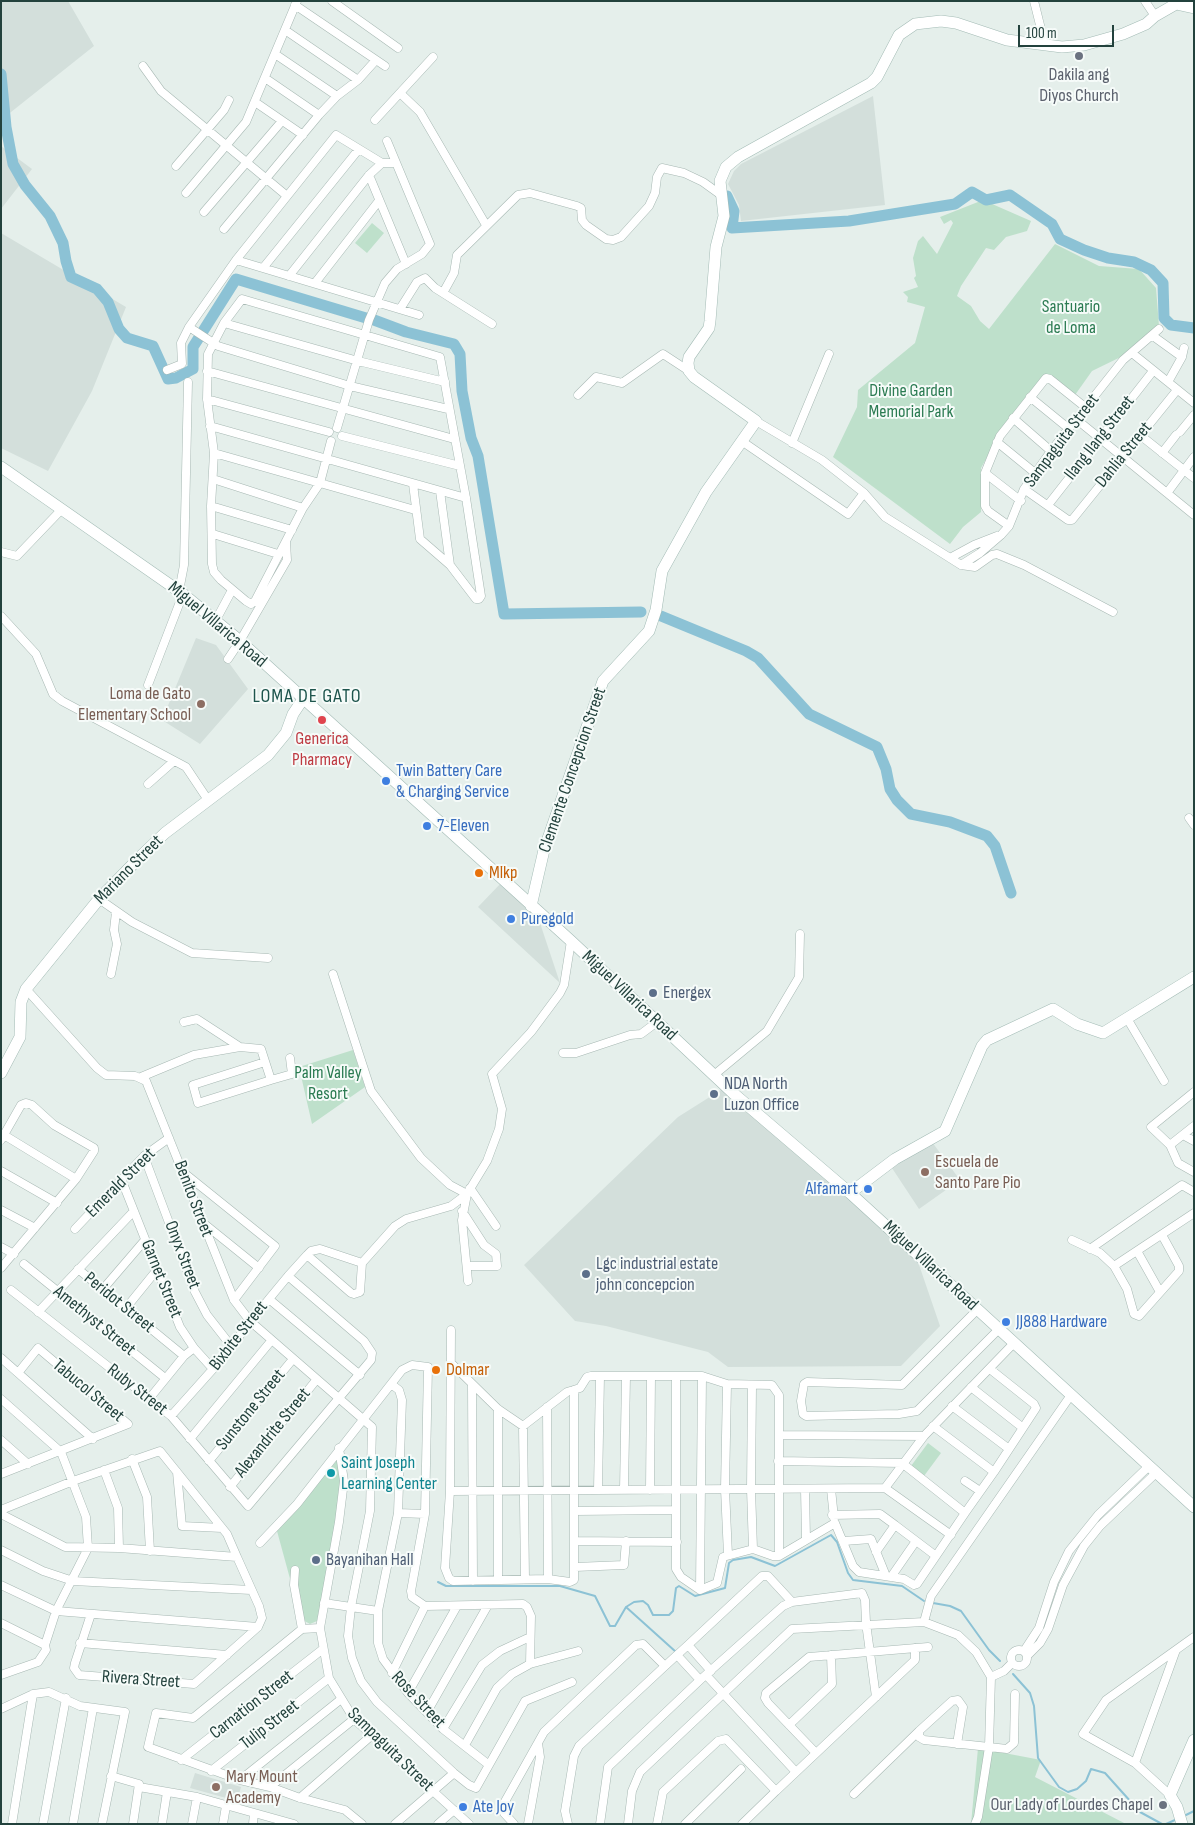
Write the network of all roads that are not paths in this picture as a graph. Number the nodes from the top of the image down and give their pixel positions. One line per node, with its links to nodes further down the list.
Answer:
1 (332, 1): 9 (street)
2 (1034, 1): 8 (street)
3 (1145, 1): 6 (street)
4 (296, 3): 7 (street); 12 (street)
5 (1194, 8): 6 (main road)
6 (1155, 16): 8 (main road)
7 (285, 30): 10 (street); 16 (street)
8 (1045, 45): 36 (main road)
9 (398, 48)
10 (275, 54): 15 (street); 18 (street)
11 (433, 58): 17 (street)
12 (376, 60): 14 (street); 16 (street)
13 (143, 66): 24 (street)
14 (385, 66)
15 (265, 78): 20 (street); 21 (street)
16 (358, 80): 18 (street)
17 (400, 93): 22 (street); 40 (street)
18 (337, 96): 21 (street)
19 (229, 100): 24 (street)
20 (255, 102): 23 (street); 27 (street)
21 (320, 116): 25 (street)
22 (375, 120)
23 (282, 121): 25 (street); 29 (street)
24 (207, 129): 27 (street); 32 (street)
25 (303, 135): 34 (street)
26 (387, 141): 31 (street)
27 (226, 146): 29 (street); 35 (street)
28 (359, 149): 30 (street); 37 (street); 44 (street)
29 (246, 162): 34 (street); 39 (street)
30 (382, 163): 31 (street); 33 (street)
31 (396, 163): 43 (street)
32 (176, 166)
33 (369, 175): 38 (street); 45 (street)
34 (266, 179): 37 (street); 41 (street)
35 (186, 193)
36 (721, 195): 40 (street); 65 (main road)
37 (287, 196): 42 (street)
38 (378, 202): 43 (street); 46 (street)
39 (204, 212)
40 (486, 226): 47 (street)
41 (224, 229)
42 (236, 260): 44 (street); 53 (street)
43 (406, 264): 48 (street)
44 (263, 268): 45 (street)
45 (289, 276): 46 (street)
46 (315, 283): 48 (street)
47 (443, 293): 49 (street); 52 (street)
48 (376, 301): 49 (street); 55 (street)
49 (400, 309): 50 (street)
50 (419, 315)
51 (224, 322): 55 (street); 57 (street); 62 (street)
52 (492, 324)
53 (190, 327): 57 (street); 63 (street)
54 (1159, 329): 56 (street, Sampaguita Street)
55 (364, 335): 62 (street); 68 (street)
56 (1153, 336): 60 (street, Sampaguita Street); 61 (street)
57 (213, 343): 64 (street); 70 (street)
58 (1184, 348): 61 (street)
59 (829, 354): 94 (street)
60 (1132, 354): 66 (street); 76 (street, Sampaguita Street)
61 (1182, 357): 69 (street)
62 (358, 361): 68 (street); 70 (street)
63 (167, 370)
64 (207, 371): 74 (street); 78 (street)
65 (689, 371): 72 (street); 82 (main road)
66 (1153, 371): 69 (street); 90 (street, Ilang Ilang Street)
67 (188, 382): 133 (street)
68 (445, 382): 77 (street)
69 (1168, 382): 71 (street)
70 (350, 386): 77 (street); 78 (street)
71 (1177, 390): 75 (street); 87 (street, Dahlia Street)
72 (578, 395)
73 (1030, 397): 76 (street); 80 (street); 85 (street)
74 (207, 399): 83 (street); 86 (street)
75 (1193, 402)
76 (1086, 407): 81 (street, Sampaguita Street)
77 (448, 409): 89 (street)
78 (342, 410): 84 (street); 89 (street)
79 (1194, 415): 97 (street)
80 (1013, 418): 93 (street); 95 (street)
81 (1076, 419): 85 (street, Sampaguita Street); 90 (street)
82 (756, 421): 92 (main road, Clemente Concepcion Street); 94 (street)
83 (210, 426): 96 (street); 100 (street)
84 (337, 428): 86 (street); 88 (street)
85 (1068, 428): 95 (street, Sampaguita Street)
86 (329, 432): 91 (street)
87 (1140, 435): 97 (street); 98 (street, Dahlia Street)
88 (342, 436): 91 (street); 101 (street)
89 (454, 438): 101 (street)
90 (1100, 438): 98 (street); 117 (street, Ilang Ilang Street)
91 (331, 440): 100 (street)
92 (743, 442): 112 (street); 147 (main road, Clemente Concepcion Street)
93 (997, 442): 104 (street); 105 (street)
94 (792, 443): 112 (street)
95 (1051, 451): 105 (street, Sampaguita Street)
96 (214, 453): 107 (street); 108 (street)
97 (1162, 453): 103 (street)
98 (1122, 456): 113 (street); 117 (street, Dahlia Street)
99 (1194, 457): 103 (street)
100 (327, 458): 108 (street); 109 (street)
101 (460, 466): 114 (street)
102 (1, 467): 119 (main road, Miguel Villarica Road)
103 (1184, 470): 106 (street); 113 (street)
104 (985, 473): 115 (street); 122 (street)
105 (1035, 473): 110 (street, Sampaguita Street)
106 (1194, 478)
107 (213, 479): 116 (street); 118 (street)
108 (320, 483): 118 (street); 120 (street)
109 (413, 484): 111 (street); 120 (street)
110 (1024, 489): 115 (street, Sampaguita Street); 117 (street)
111 (440, 491): 114 (street); 130 (street)
112 (864, 493): 129 (street)
113 (1167, 493): 121 (street)
114 (466, 498): 130 (street)
115 (1021, 501): 122 (street, Sampaguita Street)
116 (211, 506): 123 (street); 124 (street)
117 (1048, 506)
118 (303, 508): 123 (street)
119 (62, 509): 127 (street); 133 (main road, Miguel Villarica Road)
120 (414, 510): 130 (street)
121 (1194, 515)
122 (1009, 526): 125 (street, Sampaguita Street)
123 (292, 530): 126 (street)
124 (213, 534): 128 (street); 132 (street)
125 (1001, 535): 129 (street, Sampaguita Street); 131 (street, Sampaguita Street)
126 (286, 542): 128 (street); 137 (street)
127 (1, 552)
128 (278, 554): 132 (street)
129 (950, 558): 131 (street)
130 (450, 565)
131 (961, 565): 134 (street)
132 (232, 590): 136 (street)
133 (181, 592): 136 (main road, Miguel Villarica Road); 139 (street)
134 (1113, 612)
135 (1, 616): 141 (street)
136 (216, 620): 137 (main road, Miguel Villarica Road)
137 (240, 641): 138 (street); 140 (main road, Miguel Villarica Road)
138 (228, 659)
139 (148, 685)
140 (303, 700): 143 (main road, Mariano Street); 147 (main road, Miguel Villarica Road)
141 (174, 762): 142 (street); 143 (street)
142 (148, 784)
143 (208, 800): 146 (main road, Mariano Street)
144 (1189, 818): 145 (street)
145 (1194, 825)
146 (99, 899): 148 (street); 155 (main road, Mariano Street)
147 (531, 906): 150 (main road, Miguel Villarica Road)
148 (116, 912): 151 (street); 152 (street)
149 (800, 934): 164 (street)
150 (571, 941): 158 (main road, Miguel Villarica Road); 181 (street)
151 (268, 958)
152 (111, 974)
153 (333, 974): 181 (street)
154 (1194, 977): 156 (main road)
155 (26, 989): 163 (main road, Mariano Street); 165 (street)
156 (1128, 1020): 167 (street); 183 (main road)
157 (184, 1022): 159 (street)
158 (657, 1022): 160 (street); 164 (main road, Miguel Villarica Road)
159 (240, 1047): 162 (street); 165 (street)
160 (563, 1053)
161 (290, 1058): 166 (street)
162 (265, 1062): 166 (street); 166 (street)
163 (1, 1073)
164 (714, 1075): 183 (main road, Miguel Villarica Road)
165 (141, 1077): 172 (street, Benito Street)
166 (271, 1080)
167 (1164, 1081)
168 (1194, 1092): 174 (street)
169 (1194, 1126): 170 (street)
170 (1183, 1135): 173 (street); 174 (street)
171 (3, 1137): 179 (street); 179 (street)
172 (168, 1138): 175 (street, Emerald Street); 177 (street, Benito Street)
173 (1194, 1141)
174 (1170, 1145): 178 (street)
175 (144, 1156): 180 (street, Emerald Street); 225 (street, Onyx Street)
176 (1, 1171): 184 (street)
177 (183, 1172): 189 (street, Benito Street); 206 (street)
178 (1194, 1172)
179 (76, 1178): 184 (street)
180 (122, 1181): 187 (street, Garnet Street); 192 (street, Emerald Street)
181 (468, 1191): 186 (street); 190 (street); 201 (street)
182 (1194, 1192): 197 (street)
183 (850, 1193): 218 (main road, Miguel Villarica Road)
184 (57, 1203): 191 (street)
185 (1, 1210): 191 (street)
186 (462, 1211): 203 (street); 203 (street)
187 (134, 1212): 194 (street, Garnet Street); 207 (street)
188 (1193, 1216): 193 (street)
189 (202, 1222): 206 (street); 216 (street, Benito Street)
190 (496, 1226)
191 (35, 1228): 199 (street)
192 (75, 1229)
193 (1162, 1236): 198 (street); 214 (street)
194 (145, 1240): 208 (street, Garnet Street); 211 (street)
195 (1072, 1240): 197 (street)
196 (1, 1247): 199 (street)
197 (1090, 1249): 204 (street)
198 (1137, 1251): 204 (street); 214 (street)
199 (14, 1254): 205 (street)
200 (307, 1255): 201 (street); 201 (street); 209 (street, Bixbite Street)
201 (362, 1263)
202 (24, 1264): 213 (street, Amethyst Street)
203 (468, 1266): 210 (street)
204 (1114, 1266): 214 (street)
205 (1, 1268)
206 (259, 1268): 216 (street)
207 (78, 1269): 211 (street, Peridot Street); 213 (street)
208 (156, 1271): 217 (street); 226 (street, Garnet Street)
209 (288, 1276): 215 (street, Bixbite Street); 234 (street)
210 (468, 1281)
211 (104, 1289): 217 (street, Peridot Street)
212 (11, 1290): 219 (street, Ruby Street)
213 (58, 1291): 219 (street); 240 (street, Amethyst Street)
214 (1160, 1292)
215 (269, 1298): 220 (street, Bixbite Street); 234 (street)
216 (234, 1300): 220 (street, Benito Street)
217 (126, 1308): 227 (street, Peridot Street)
218 (978, 1310): 221 (main road, Miguel Villarica Road); 221 (street)
219 (38, 1312): 251 (street, Ruby Street)
220 (250, 1321): 223 (street, Benito Street); 225 (street, Bixbite Street)
221 (999, 1329): 224 (main road, Miguel Villarica Road)
222 (451, 1330): 230 (street)
223 (271, 1341): 229 (street, Benito Street); 263 (street)
224 (1014, 1343): 232 (street); 248 (main road, Miguel Villarica Road)
225 (232, 1347): 231 (street, Bixbite Street)
226 (194, 1348): 227 (street); 231 (street, Garnet Street)
227 (184, 1356): 240 (street)
228 (1, 1358): 233 (street)
229 (293, 1359): 241 (street, Benito Street); 269 (street, Sunstone Street)
230 (451, 1363): 244 (street); 294 (street)
231 (214, 1369): 255 (street, Bixbite Street)
232 (990, 1369): 246 (street); 259 (street)
233 (18, 1373): 262 (street); 262 (street, Tabucol Street)
234 (360, 1375): 249 (street)
235 (600, 1376): 236 (street); 247 (street); 290 (street)
236 (626, 1376): 237 (street); 291 (street)
237 (651, 1376): 238 (street); 292 (street)
238 (676, 1376): 239 (street); 293 (street)
239 (702, 1376): 243 (street); 283 (street)
240 (165, 1378): 251 (street)
241 (317, 1379): 249 (street, Benito Street); 280 (street, Alexandrite Street)
242 (391, 1384): 256 (street); 303 (street, Rose Street); 306 (street)
243 (726, 1384): 245 (street); 284 (street)
244 (472, 1385): 254 (street); 295 (street)
245 (752, 1386): 260 (street); 285 (street)
246 (971, 1388): 252 (street); 259 (street)
247 (574, 1390): 253 (street); 289 (street)
248 (1071, 1395): 274 (main road, Miguel Villarica Road); 348 (street)
249 (341, 1398): 256 (street, Benito Street); 280 (street, Ruby Street)
250 (1, 1399): 267 (street)
251 (149, 1399): 255 (street, Ruby Street)
252 (952, 1406): 258 (street); 266 (street)
253 (547, 1407): 257 (street); 288 (street)
254 (498, 1410): 257 (street); 296 (street)
255 (172, 1416): 263 (street, Ruby Street)
256 (365, 1418): 265 (street); 342 (street)
257 (523, 1426): 297 (street)
258 (933, 1426): 261 (street); 276 (street)
259 (1023, 1428): 266 (street)
260 (779, 1435): 261 (street); 270 (street)
261 (924, 1436): 271 (street)
262 (93, 1439): 267 (street, Tabucol Street)
263 (190, 1439): 269 (street, Ruby Street)
264 (1, 1440): 272 (street)
265 (339, 1448): 316 (street); 340 (street, Sampaguita Street)
266 (1009, 1449): 276 (street)
267 (61, 1452): 272 (street, Tabucol Street); 278 (street)
268 (132, 1460): 273 (street); 275 (street); 322 (street)
269 (208, 1461): 280 (street, Ruby Street)
270 (778, 1461): 271 (street); 286 (street)
271 (902, 1463): 282 (street); 304 (street)
272 (28, 1464): 277 (street, Tabucol Street)
273 (104, 1470): 278 (street); 319 (street)
274 (1153, 1470): 299 (main road, Miguel Villarica Road); 365 (street)
275 (177, 1472): 309 (street); 309 (street)
276 (994, 1472): 298 (street)
277 (1, 1474)
278 (73, 1481): 300 (street); 318 (street)
279 (965, 1481): 298 (street)
280 (230, 1486)
281 (831, 1488): 282 (street); 287 (street); 307 (street)
282 (886, 1488): 310 (street)
283 (700, 1489): 284 (street); 293 (street); 338 (street)
284 (725, 1489): 285 (street); 324 (street)
285 (751, 1489): 286 (street); 320 (street)
286 (777, 1489): 287 (street); 325 (street)
287 (805, 1489): 311 (street)
288 (548, 1490): 289 (street); 297 (street); 331 (street)
289 (574, 1490): 290 (street); 302 (street)
290 (598, 1490): 291 (street)
291 (624, 1490): 292 (street)
292 (650, 1490): 293 (street)
293 (676, 1490): 301 (street)
294 (450, 1491): 295 (street); 335 (street)
295 (472, 1491): 296 (street); 335 (street)
296 (497, 1491): 297 (street); 332 (street)
297 (522, 1491): 333 (street)
298 (980, 1491): 304 (street)
299 (1194, 1507)
300 (1, 1510)
301 (675, 1510): 302 (street); 317 (street)
302 (574, 1511): 313 (street)
303 (398, 1513): 306 (street); 346 (street, Rose Street)
304 (965, 1513): 310 (street)
305 (1, 1514): 318 (street)
306 (425, 1514): 343 (street)
307 (834, 1519): 308 (street); 311 (street); 312 (street)
308 (895, 1525): 315 (street); 323 (street)
309 (222, 1528): 327 (street)
310 (951, 1536): 326 (street)
311 (806, 1539): 325 (street)
312 (844, 1540): 323 (street); 330 (street)
313 (574, 1541): 314 (street); 328 (street)
314 (626, 1541): 317 (street); 328 (street)
315 (916, 1541): 326 (street); 330 (street)
316 (260, 1542)
317 (677, 1542): 338 (street)
318 (88, 1548): 319 (street); 334 (street)
319 (119, 1548): 322 (street)
320 (753, 1548): 324 (street); 325 (street)
321 (1, 1550): 334 (street)
322 (150, 1551): 327 (street)
323 (876, 1552): 330 (street)
324 (728, 1555): 338 (street)
325 (779, 1556)
326 (936, 1556): 330 (street)
327 (237, 1557): 337 (street)
328 (575, 1567): 331 (street)
329 (295, 1570): 353 (street)
330 (889, 1576)
331 (548, 1579): 333 (street)
332 (498, 1580): 333 (street); 335 (street)
333 (524, 1580)
334 (73, 1581): 337 (street); 345 (street)
335 (473, 1581)
336 (1, 1584): 345 (street)
337 (251, 1590): 351 (street)
338 (700, 1590)
339 (792, 1602): 350 (street); 358 (street); 374 (street)
340 (324, 1603): 342 (street); 352 (street, Sampaguita Street)
341 (488, 1605): 344 (street); 354 (street); 387 (street)
342 (351, 1606): 346 (street); 405 (street)
343 (425, 1606): 344 (street); 372 (street)
344 (457, 1606): 378 (street)
345 (56, 1611): 347 (street); 357 (street)
346 (378, 1611): 372 (street, Rose Street)
347 (90, 1614): 351 (street); 356 (street)
348 (924, 1622): 350 (street); 375 (street)
349 (1, 1623): 357 (street)
350 (866, 1624): 364 (street); 380 (street)
351 (258, 1627): 366 (street)
352 (320, 1628): 353 (street); 361 (street, Sampaguita Street)
353 (302, 1629): 399 (street)
354 (530, 1637): 370 (street); 390 (street)
355 (1194, 1637): 362 (street)
356 (80, 1643): 366 (street); 366 (street, Rivera Street)
357 (45, 1645): 373 (street)
358 (688, 1645): 367 (street); 374 (street)
359 (928, 1647): 360 (street)
360 (915, 1648): 364 (street); 382 (street)
361 (323, 1650): 376 (street, Sampaguita Street); 399 (street, Carnation Street)
362 (1176, 1650): 400 (street); 400 (street)
363 (578, 1651): 370 (street)
364 (871, 1652): 368 (street); 382 (street)
365 (1026, 1654): 369 (street); 369 (street)
366 (227, 1655)
367 (677, 1655): 371 (street); 374 (street)
368 (831, 1655): 389 (street); 389 (street)
369 (1012, 1663): 375 (street)
370 (530, 1664): 396 (street)
371 (665, 1666): 394 (street); 437 (street)
372 (392, 1673): 378 (street, Rose Street)
373 (1, 1675)
374 (706, 1675): 380 (street); 438 (street)
375 (992, 1677): 397 (street)
376 (329, 1678): 384 (street, Sampaguita Street); 403 (street, Tulip Street)
377 (572, 1682): 401 (street)
378 (408, 1693): 387 (street, Rose Street)
379 (33, 1694): 383 (street); 386 (street); 421 (street)
380 (723, 1694): 404 (street); 439 (street)
381 (1016, 1694): 397 (street)
382 (876, 1697): 398 (street)
383 (66, 1698): 385 (street); 422 (street)
384 (340, 1700): 388 (street, Sampaguita Street); 407 (street)
385 (93, 1708): 406 (street); 423 (street)
386 (1, 1709)
387 (427, 1712): 390 (street, Rose Street)
388 (354, 1719): 392 (street, Sampaguita Street); 409 (street)
389 (789, 1725): 398 (street)
390 (443, 1729): 396 (street, Rose Street)
391 (919, 1731): 395 (street); 395 (street); 413 (street)
392 (371, 1736): 410 (street, Sampaguita Street); 416 (street)
393 (1194, 1740): 414 (main road)
394 (538, 1743): 435 (street); 436 (street)
395 (957, 1744): 397 (street)
396 (465, 1745): 401 (street, Rose Street)
397 (989, 1747): 443 (street)
398 (816, 1753): 404 (street)
399 (181, 1760): 403 (street)
400 (1135, 1763): 414 (street)
401 (489, 1765): 405 (street)
402 (741, 1769): 441 (street)
403 (211, 1771): 407 (street)
404 (796, 1772): 411 (street)
405 (454, 1773): 410 (street)
406 (111, 1776): 408 (street); 424 (street)
407 (240, 1780): 409 (street)
408 (139, 1787): 412 (street); 425 (street)
409 (270, 1787): 416 (street)
410 (432, 1791): 418 (street, Sampaguita Street); 432 (street)
411 (776, 1791): 440 (street); 442 (street)
412 (167, 1792): 415 (street); 426 (street)
413 (854, 1794)
414 (1170, 1795): 444 (main road)
415 (197, 1798): 417 (street); 427 (street)
416 (300, 1798): 431 (street)
417 (226, 1806): 419 (street); 428 (street)
418 (454, 1810): 433 (street); 434 (street, Sampaguita Street)
419 (254, 1813): 420 (street); 429 (street)
420 (284, 1822): 430 (street)
421 (12, 1824)
422 (43, 1824)
423 (73, 1824)
424 (102, 1824)
425 (133, 1824)
426 (162, 1824)
427 (192, 1824)
428 (223, 1824)
429 (253, 1824)
430 (294, 1824)
431 (362, 1824)
432 (395, 1824)
433 (438, 1824)
434 (469, 1824)
435 (514, 1824)
436 (528, 1824)
437 (568, 1824)
438 (600, 1824)
439 (628, 1824)
440 (656, 1824)
441 (685, 1824)
442 (742, 1824)
443 (975, 1824)
444 (1182, 1824)

